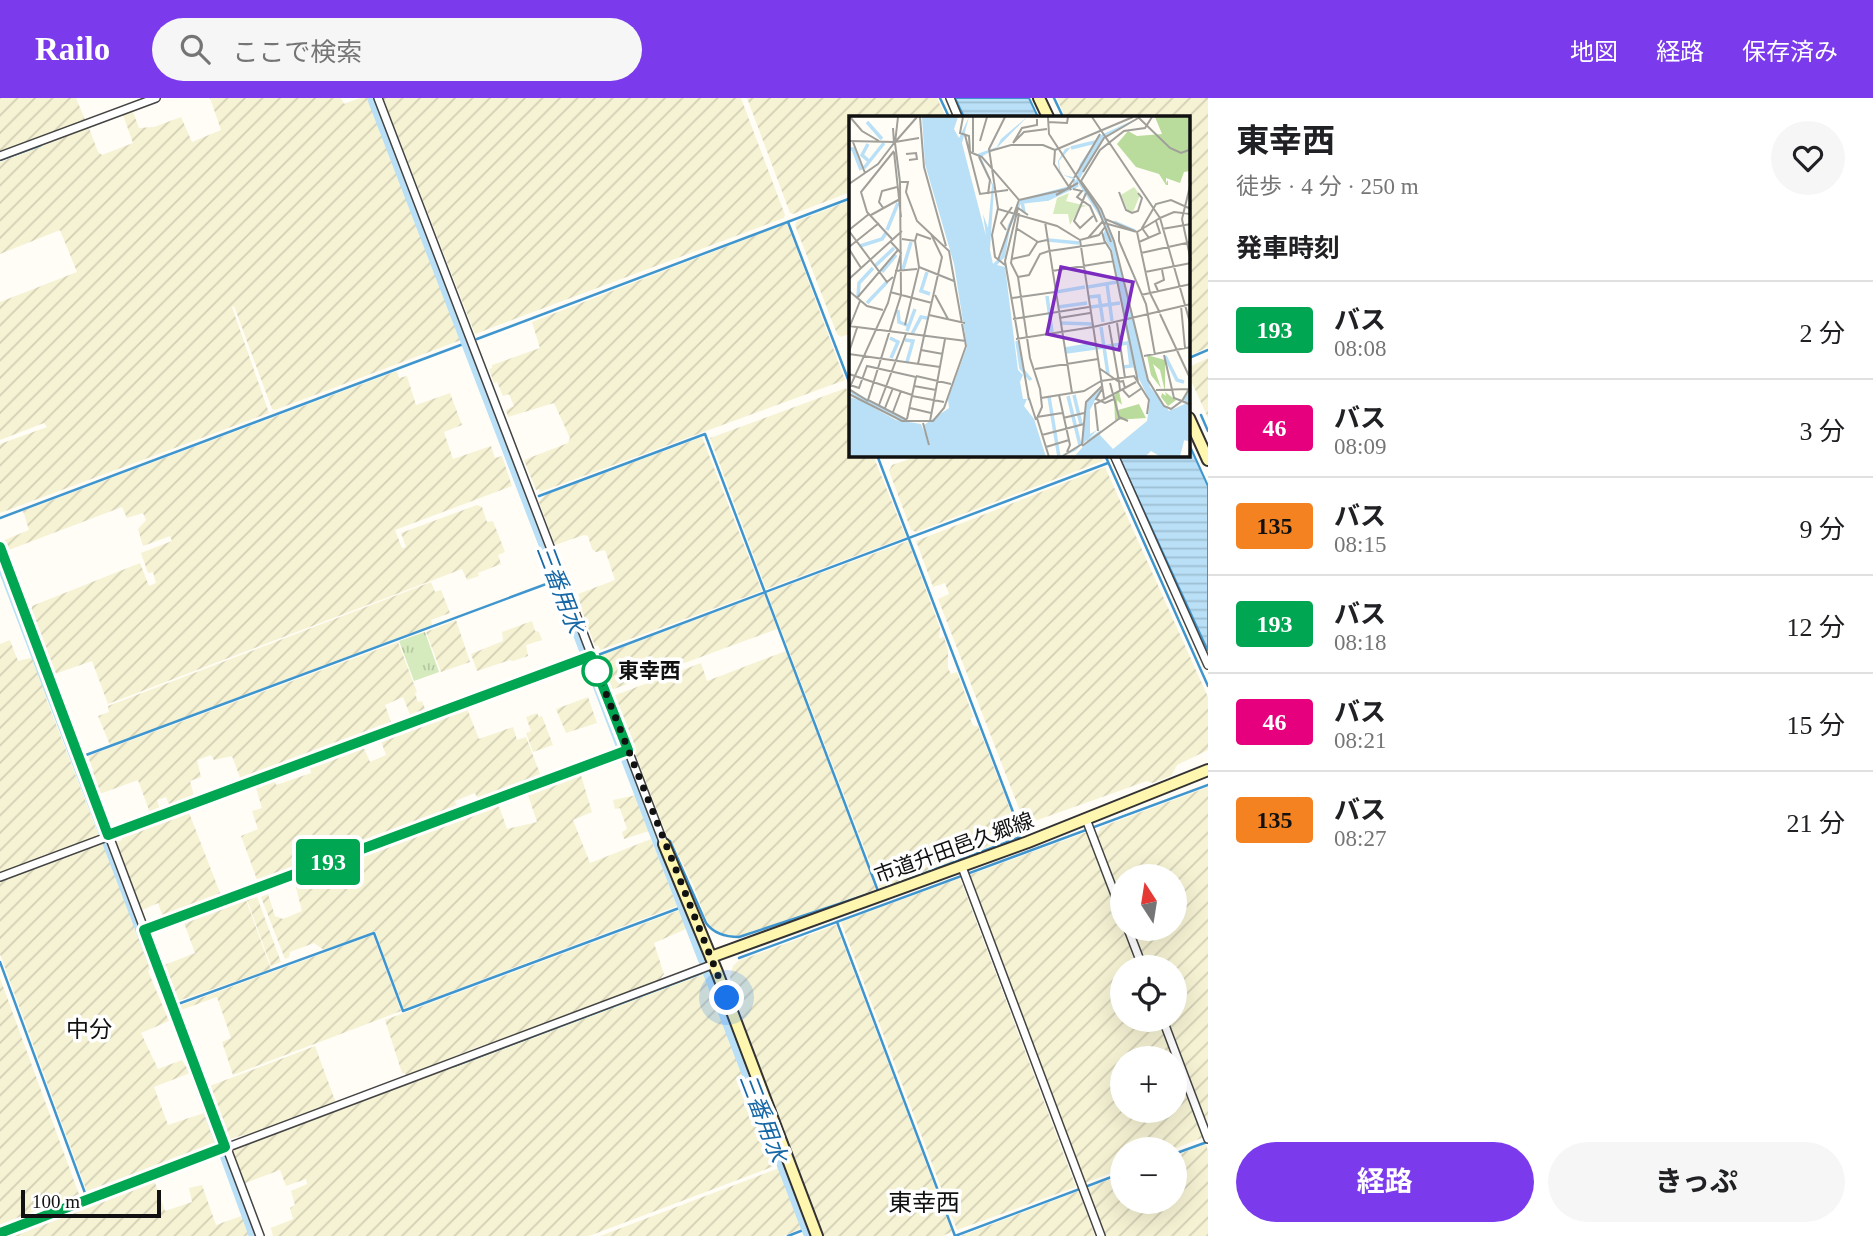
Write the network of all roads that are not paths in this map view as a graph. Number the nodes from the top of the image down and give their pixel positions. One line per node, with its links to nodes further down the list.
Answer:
1 (156, 98): 7 (street)
2 (378, 98): 12 (street)
3 (950, 98): 5 (street)
4 (1039, 98): 6 (street)
5 (958, 116)
6 (1048, 116)
7 (0, 156)
8 (1190, 420): 10 (street)
9 (1115, 457): 13 (street)
10 (1208, 460)
11 (0, 547): 17 (street)
12 (587, 657): 14 (street); 17 (street)
13 (1208, 665)
14 (624, 751): 18 (street); 22 (street)
15 (1208, 770): 16 (street, 市道升田邑久郷線)
16 (1089, 825): 19 (street, 市道升田邑久郷線); 21 (street)
17 (106, 836): 20 (street); 22 (street)
18 (664, 844): 23 (street)
19 (964, 872): 23 (street, 市道升田邑久郷線); 30 (street)
20 (0, 877)
21 (1110, 880)
22 (144, 930): 26 (street)
23 (709, 964): 26 (street); 29 (street)
24 (1168, 1032): 25 (street)
25 (1208, 1139)
26 (223, 1148): 27 (street); 28 (street)
27 (0, 1233)
28 (260, 1236)
29 (817, 1236)
30 (1101, 1236)

